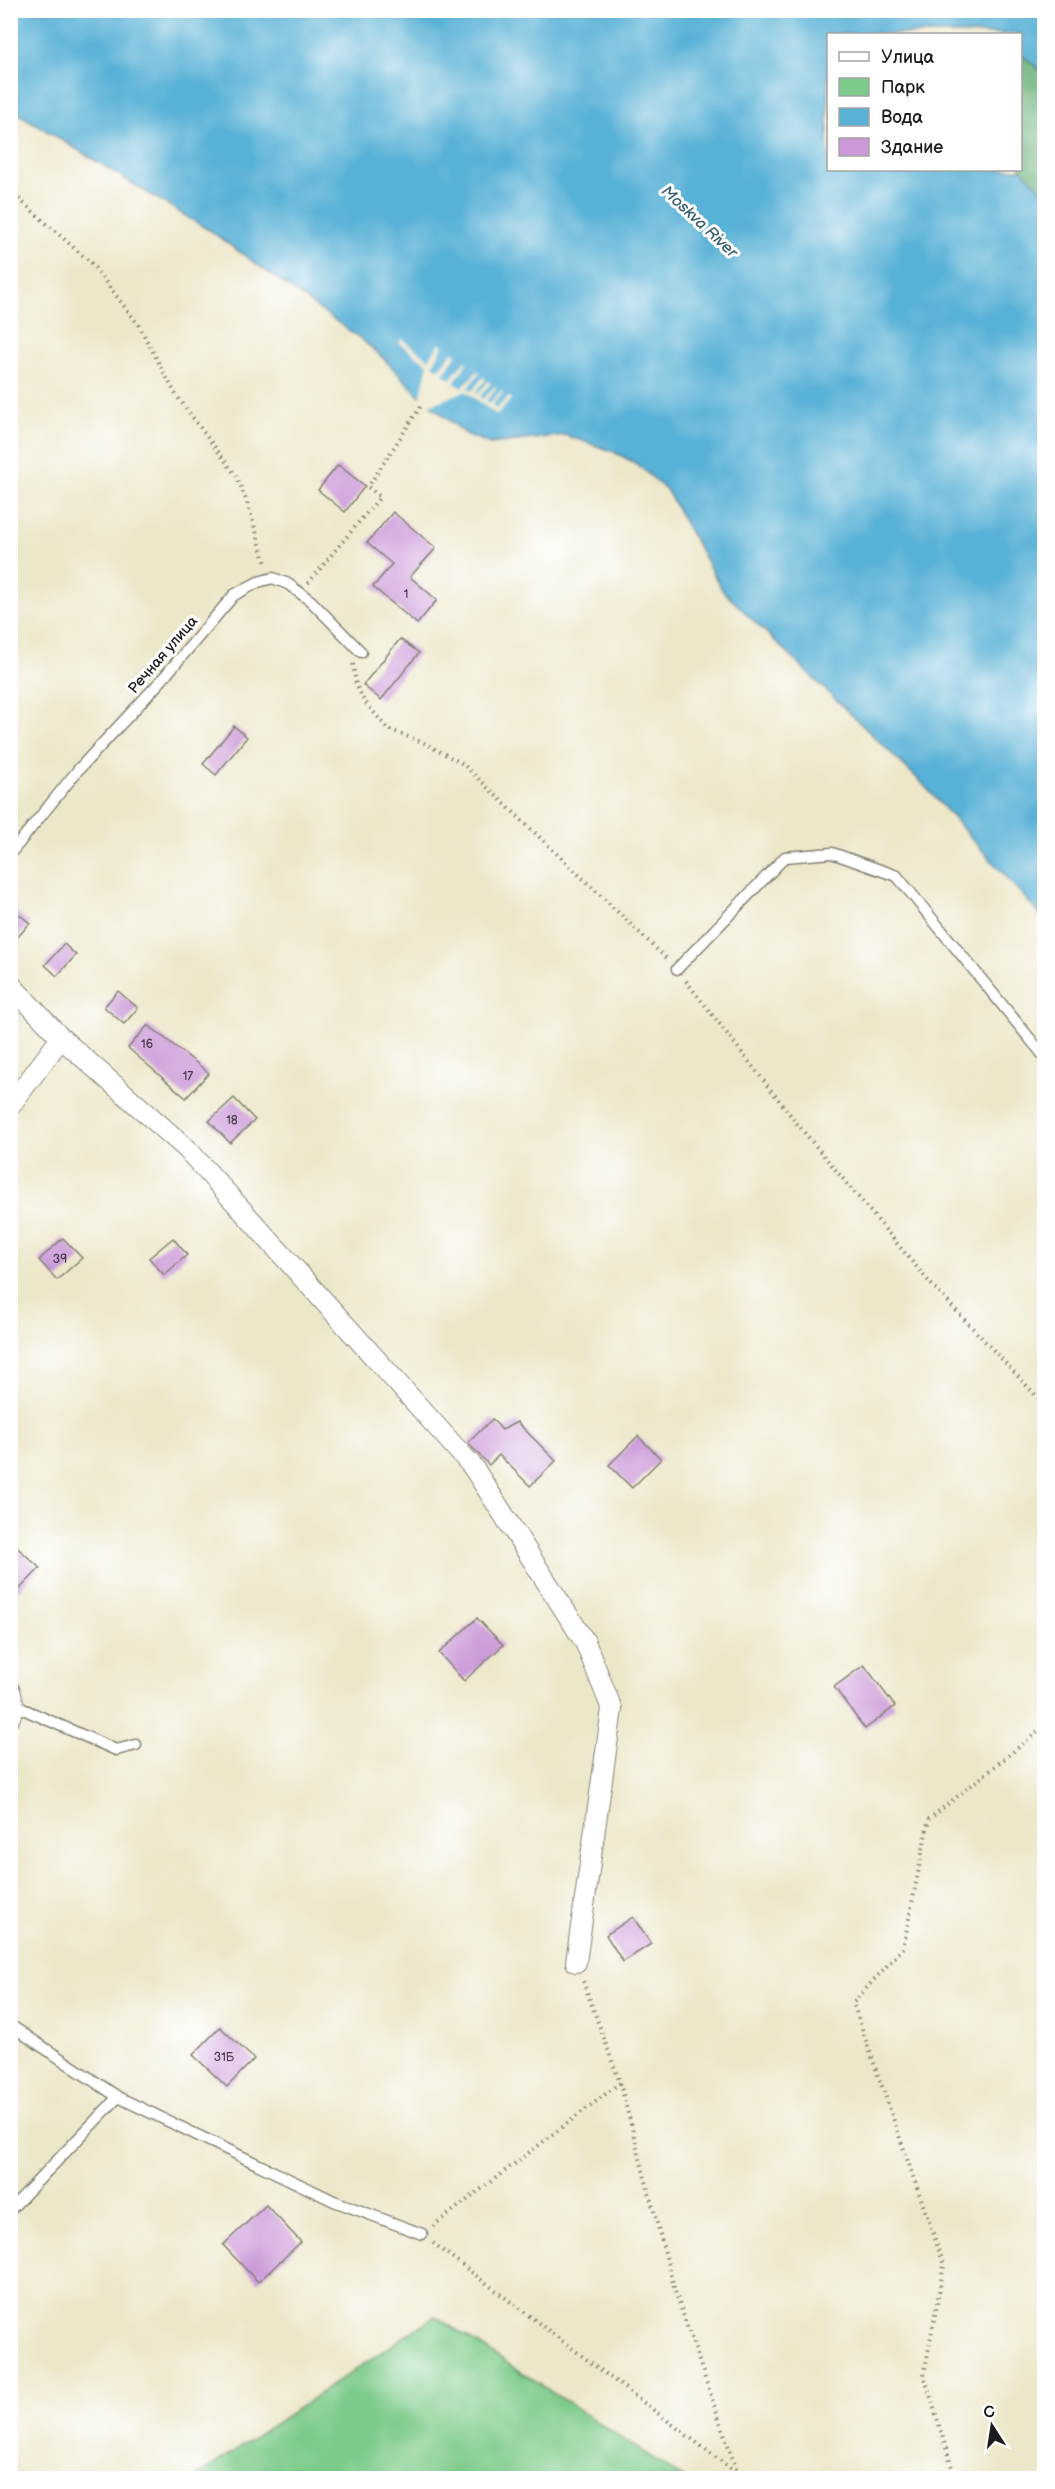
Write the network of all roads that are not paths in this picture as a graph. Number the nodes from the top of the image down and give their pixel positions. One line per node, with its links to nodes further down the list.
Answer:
1 (361, 652): 2 (lane, Речная улица)
2 (10, 854)
3 (677, 969): 6 (lane)
4 (10, 984): 5 (street)
5 (62, 1038): 7 (street); 10 (street)
6 (1044, 1056)
7 (10, 1107)
8 (12, 1704): 9 (lane)
9 (136, 1744)
10 (576, 1962)
11 (10, 2025): 12 (lane)
12 (118, 2097): 13 (lane); 14 (lane)
13 (10, 2210)
14 (422, 2234)

